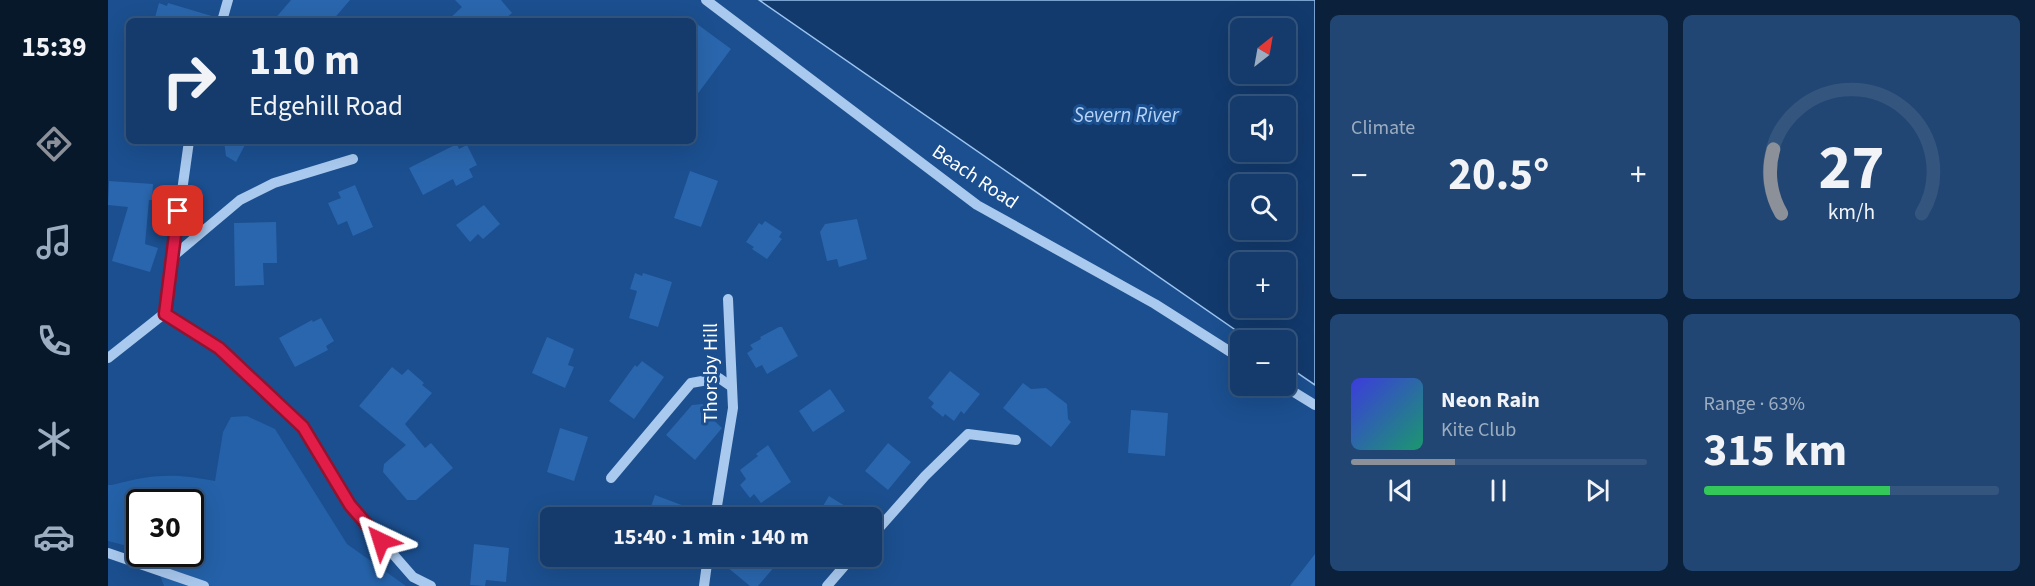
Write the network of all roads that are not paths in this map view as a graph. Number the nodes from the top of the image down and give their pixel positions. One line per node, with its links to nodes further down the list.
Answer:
1 (228, 0): 3 (street)
2 (706, 0): 9 (street, Beach Road)
3 (223, 18)
4 (189, 144): 6 (street)
5 (353, 159): 6 (street)
6 (171, 258): 8 (street)
7 (728, 299): 11 (street, Thorsby Hill)
8 (165, 314): 10 (street); 22 (street)
9 (1230, 352)
10 (108, 358)
11 (732, 387): 15 (street); 16 (street, Thorsby Hill)
12 (1296, 393): 13 (street)
13 (1315, 405)
14 (1016, 440): 17 (street)
15 (611, 478)
16 (717, 507)
17 (882, 525)
18 (108, 553): 21 (street)
19 (707, 567): 23 (street)
20 (844, 567): 24 (street)
21 (204, 586)
22 (431, 586)
23 (704, 586)
24 (827, 586)

